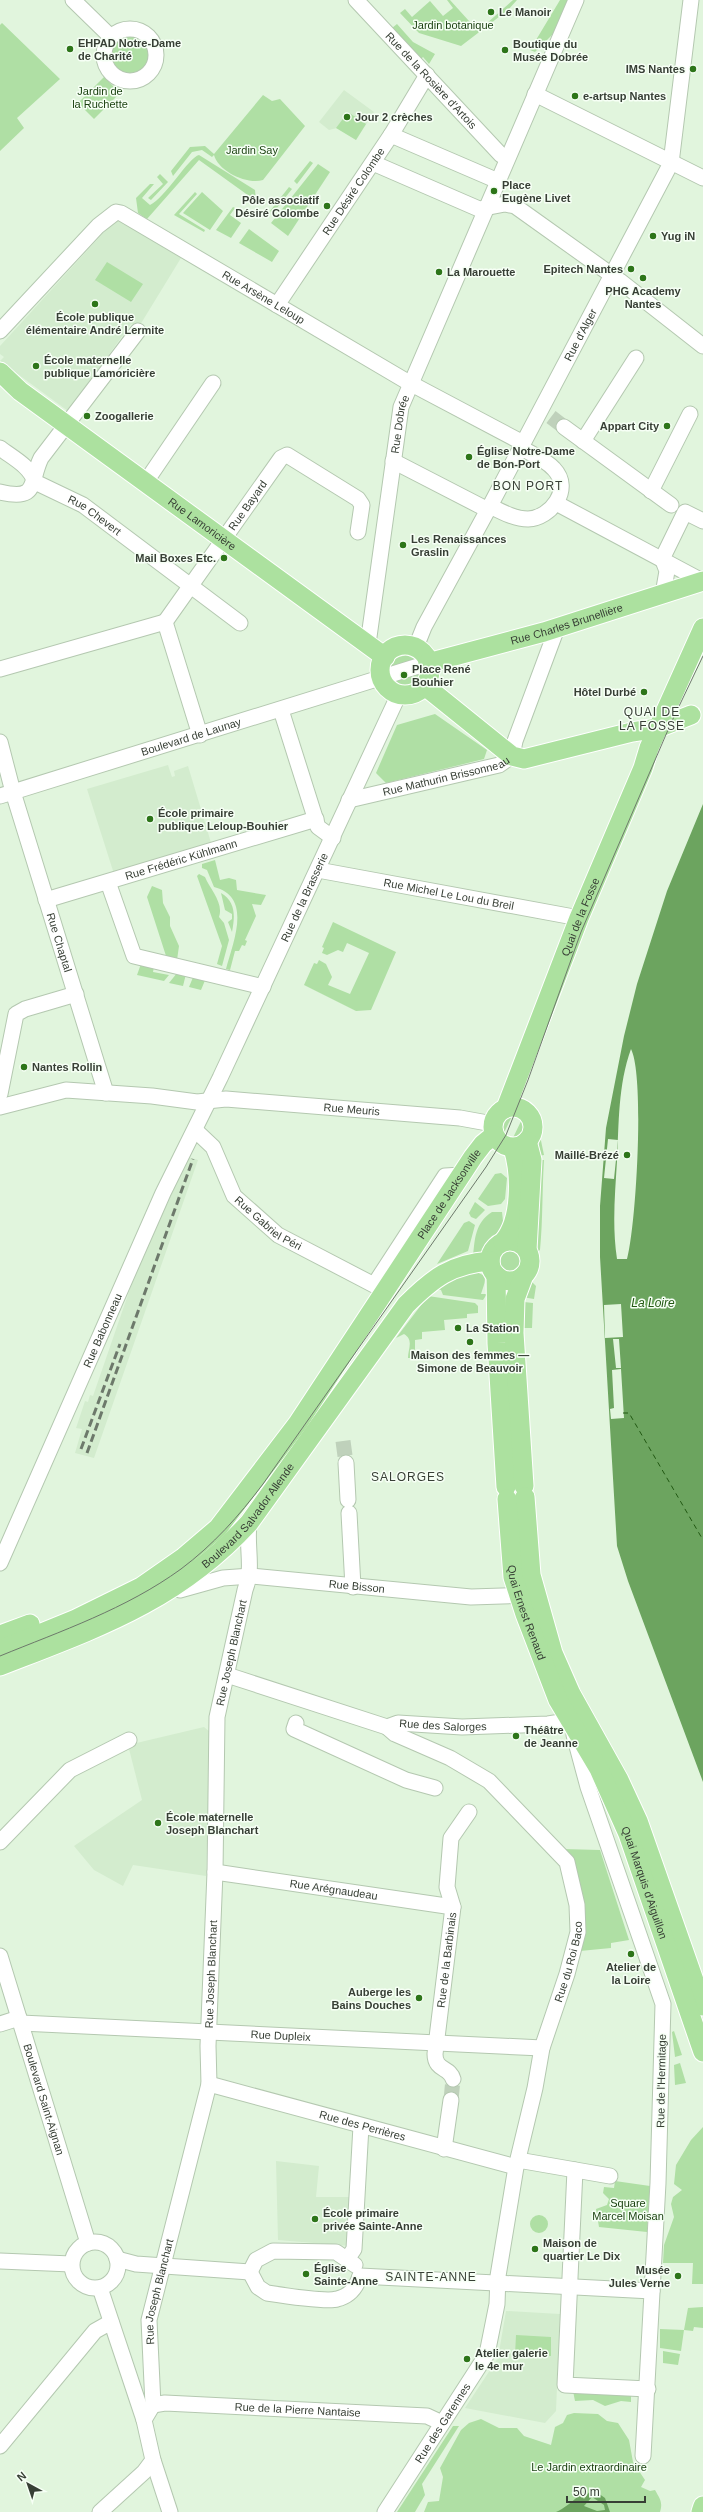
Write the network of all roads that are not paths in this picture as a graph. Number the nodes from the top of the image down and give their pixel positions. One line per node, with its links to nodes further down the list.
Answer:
1 (73, 0): 5 (street)
2 (356, 0): 6 (street, Rue de la Rosière d'Artois)
3 (576, 0): 7 (street)
4 (691, 0): 11 (street)
5 (111, 37)
6 (427, 75): 8 (street, Rue Désiré Colombe); 9 (street, Rue de la Rosière d'Artois)
7 (535, 94): 9 (street); 11 (street)
8 (391, 135): 10 (street, Rue Désiré Colombe); 12 (street)
9 (508, 158): 12 (street)
10 (373, 163): 14 (street); 16 (street, Rue Désiré Colombe)
11 (671, 163): 13 (street); 15 (street, Rue d'Alger)
12 (499, 177): 14 (street)
13 (703, 178)
14 (484, 214): 15 (street); 24 (street, Rue Dobrée)
15 (611, 275): 19 (street); 30 (street, Rue d'Alger)
16 (277, 305): 17 (street, Rue Arsène Leloup); 24 (street, Rue Arsène Leloup)
17 (0, 331)
18 (138, 331): 27 (street)
19 (703, 346)
20 (636, 358): 29 (street)
21 (0, 372): 25 (main road, Rue Lamoricière)
22 (0, 382): 25 (main road, Rue Lamoricière)
23 (213, 383): 34 (street)
24 (410, 383): 30 (street, Rue Arsène Leloup); 32 (street, Rue Dobrée)
25 (20, 391): 27 (main road, Rue Lamoricière)
26 (690, 414): 35 (street)
27 (66, 425): 33 (street); 34 (main road, Rue Lamoricière)
28 (564, 427): 29 (street)
29 (582, 441): 35 (street)
30 (522, 446): 37 (street, Rue Arsène Leloup); 39 (street, Rue d'Alger)
31 (0, 448): 33 (street)
32 (393, 461): 39 (street); 52 (street, Rue Dobrée)
33 (35, 482): 36 (street); 46 (street, Rue Chevert)
34 (145, 483): 43 (main road, Rue Lamoricière)
35 (651, 491): 38 (street)
36 (0, 492)
37 (556, 503): 39 (street); 44 (street)
38 (671, 504)
39 (489, 508): 53 (street, Rue d'Alger)
40 (703, 522): 41 (street); 44 (street)
41 (703, 530)
42 (358, 532): 43 (street, Rue Bayard)
43 (224, 540): 46 (street, Rue Bayard); 52 (main road, Rue Lamoricière)
44 (663, 556): 45 (street); 47 (street)
45 (702, 581): 47 (main road, Rue Charles Brunellière)
46 (190, 585): 48 (street, Rue Bayard); 49 (street, Rue Chevert)
47 (663, 594): 50 (main road, Rue Charles Brunellière)
48 (164, 622): 56 (street); 63 (street)
49 (240, 623)
50 (557, 628): 55 (main road, Rue Charles Brunellière); 65 (street)
51 (703, 628): 62 (main road, Quai de la Fosse)
52 (368, 644): 54 (main road, Rue Lamoricière)
53 (416, 647): 54 (main road); 55 (main road)
54 (385, 657): 57 (main road)
55 (428, 663): 57 (street, Boulevard de Launay); 58 (main road)
56 (0, 669)
57 (382, 678): 59 (main road); 60 (street, Boulevard de Launay)
58 (425, 686): 59 (main road); 65 (main road)
59 (398, 694): 67 (street, Rue de la Brasserie)
60 (281, 710): 63 (street, Boulevard de Launay); 68 (street)
61 (691, 715): 62 (main road)
62 (658, 728): 65 (main road, Rue Mathurin Brissonneau); 73 (main road, Quai de la Fosse)
63 (200, 735): 66 (street, Boulevard de Launay)
64 (0, 742): 66 (street, Rue Chaptal)
65 (512, 756): 67 (street, Rue Mathurin Brissonneau)
66 (7, 794): 72 (street, Rue Chaptal)
67 (349, 800): 69 (street, Rue de la Brasserie)
68 (316, 819): 69 (street); 71 (street, Rue Frédéric Kühlmann)
69 (333, 838): 70 (street, Rue de la Brasserie)
70 (318, 870): 73 (street, Rue Michel Le Lou du Breil); 74 (street, Rue de la Brasserie)
71 (108, 882): 72 (street, Rue Frédéric Kühlmann); 74 (street)
72 (46, 900): 75 (street, Rue Chaptal)
73 (579, 918): 81 (main road, Quai de la Fosse)
74 (263, 987): 79 (street, Rue de la Brasserie)
75 (76, 994): 76 (street); 77 (street, Rue Chaptal)
76 (3, 1068): 78 (street)
77 (106, 1093): 79 (street, Rue Meuris); 80 (street, Rue Meuris)
78 (0, 1094)
79 (210, 1100): 82 (street, Rue Meuris); 83 (street, Rue Babonneau)
80 (0, 1107)
81 (506, 1108): 82 (main road, Place de Jacksonville); 84 (main road)
82 (493, 1129): 84 (main road); 85 (main road, Place de Jacksonville)
83 (195, 1130): 85 (street, Rue Gabriel Péri); 96 (street, Rue Babonneau)
84 (520, 1144): 86 (main road); 87 (main road)
85 (462, 1175): 88 (main road, Place de Jacksonville)
86 (503, 1242): 87 (main road); 89 (main road)
87 (527, 1250): 90 (main road)
88 (407, 1256): 93 (main road, Boulevard Salvador Allende)
89 (493, 1268): 90 (main road); 92 (main road, Quai Ernest Renaud); 94 (main road, Boulevard Salvador Allende)
90 (524, 1275): 92 (main road, Quai Ernest Renaud)
91 (346, 1463): 98 (street)
92 (515, 1492): 100 (main road, Quai Ernest Renaud)
93 (243, 1496): 101 (main road); 102 (main road, Boulevard Salvador Allende)
94 (249, 1523): 95 (main road, Boulevard Salvador Allende); 97 (street, Rue Joseph Blanchart)
95 (224, 1550): 99 (main road); 103 (main road, Boulevard Salvador Allende)
96 (0, 1563)
97 (251, 1576): 98 (street, Rue Bisson); 99 (street, Rue Bisson); 104 (street, Rue Joseph Blanchart)
98 (353, 1587): 100 (street, Rue Bisson)
99 (180, 1590): 105 (main road)
100 (527, 1595): 106 (main road, Quai Ernest Renaud)
101 (0, 1635)
102 (0, 1650)
103 (0, 1666)
104 (227, 1675): 108 (street, Rue des Salorges); 113 (street, Rue Joseph Blanchart)
105 (0, 1680)
106 (577, 1720): 108 (street, Rue des Salorges); 116 (main road, Quai Marquis d'Aiguillon); 122 (main road, Quai Marquis d'Aiguillon); 142 (street, Rue de l'Hermitage)
107 (296, 1722): 110 (street)
108 (387, 1728): 121 (street, Rue du Roi Baco)
109 (128, 1740): 112 (street)
110 (435, 1788)
111 (469, 1812): 114 (street, Rue de la Barbinais)
112 (0, 1842)
113 (215, 1872): 114 (street, Rue Arégnaudeau); 119 (street, Rue Joseph Blanchart)
114 (452, 1907): 120 (street, Rue de la Barbinais)
115 (0, 1956): 117 (street, Boulevard Saint-Aignan)
116 (703, 2006)
117 (20, 2021): 118 (street, Rue Dupleix); 119 (street, Rue Dupleix); 131 (street, Boulevard Saint-Aignan)
118 (0, 2024)
119 (209, 2031): 120 (street, Rue Dupleix); 124 (street, Rue Joseph Blanchart)
120 (436, 2042): 121 (street, Rue Dupleix); 123 (street, Rue de la Barbinais)
121 (542, 2048): 128 (street, Rue du Roi Baco)
122 (703, 2052)
123 (453, 2079)
124 (210, 2084): 126 (street, Rue des Perrières); 136 (street, Rue Joseph Blanchart)
125 (451, 2100): 127 (street)
126 (361, 2126): 127 (street, Rue des Perrières); 132 (street)
127 (444, 2148): 128 (street, Rue des Perrières)
128 (517, 2164): 129 (street, Rue des Perrières); 139 (street, Rue du Roi Baco)
129 (575, 2170): 130 (street, Rue des Perrières); 140 (street)
130 (610, 2176)
131 (88, 2243): 133 (street); 135 (street)
132 (348, 2258): 137 (street); 138 (street)
133 (117, 2259): 136 (street); 141 (street)
134 (0, 2261): 135 (street)
135 (71, 2264): 141 (street)
136 (164, 2266): 137 (street); 145 (street, Rue Joseph Blanchart)
137 (250, 2272): 138 (street)
138 (360, 2276): 139 (street)
139 (498, 2283): 140 (street); 147 (street, Rue des Garennes)
140 (570, 2286): 142 (street); 144 (street)
141 (100, 2288): 143 (street)
142 (652, 2291): 144 (street, Rue de l'Hermitage)
143 (111, 2322): 146 (street); 148 (street)
144 (648, 2389): 149 (street, Rue de l'Hermitage)
145 (153, 2405): 146 (street); 147 (street, Rue de la Pierre Nantaise)
146 (144, 2420): 150 (street)
147 (442, 2423): 154 (street, Rue des Garennes)
148 (0, 2446)
149 (643, 2456)
150 (153, 2460): 152 (street); 153 (street)
151 (703, 2506): 155 (main road)
152 (100, 2512)
153 (170, 2512)
154 (385, 2512)
155 (701, 2512)

